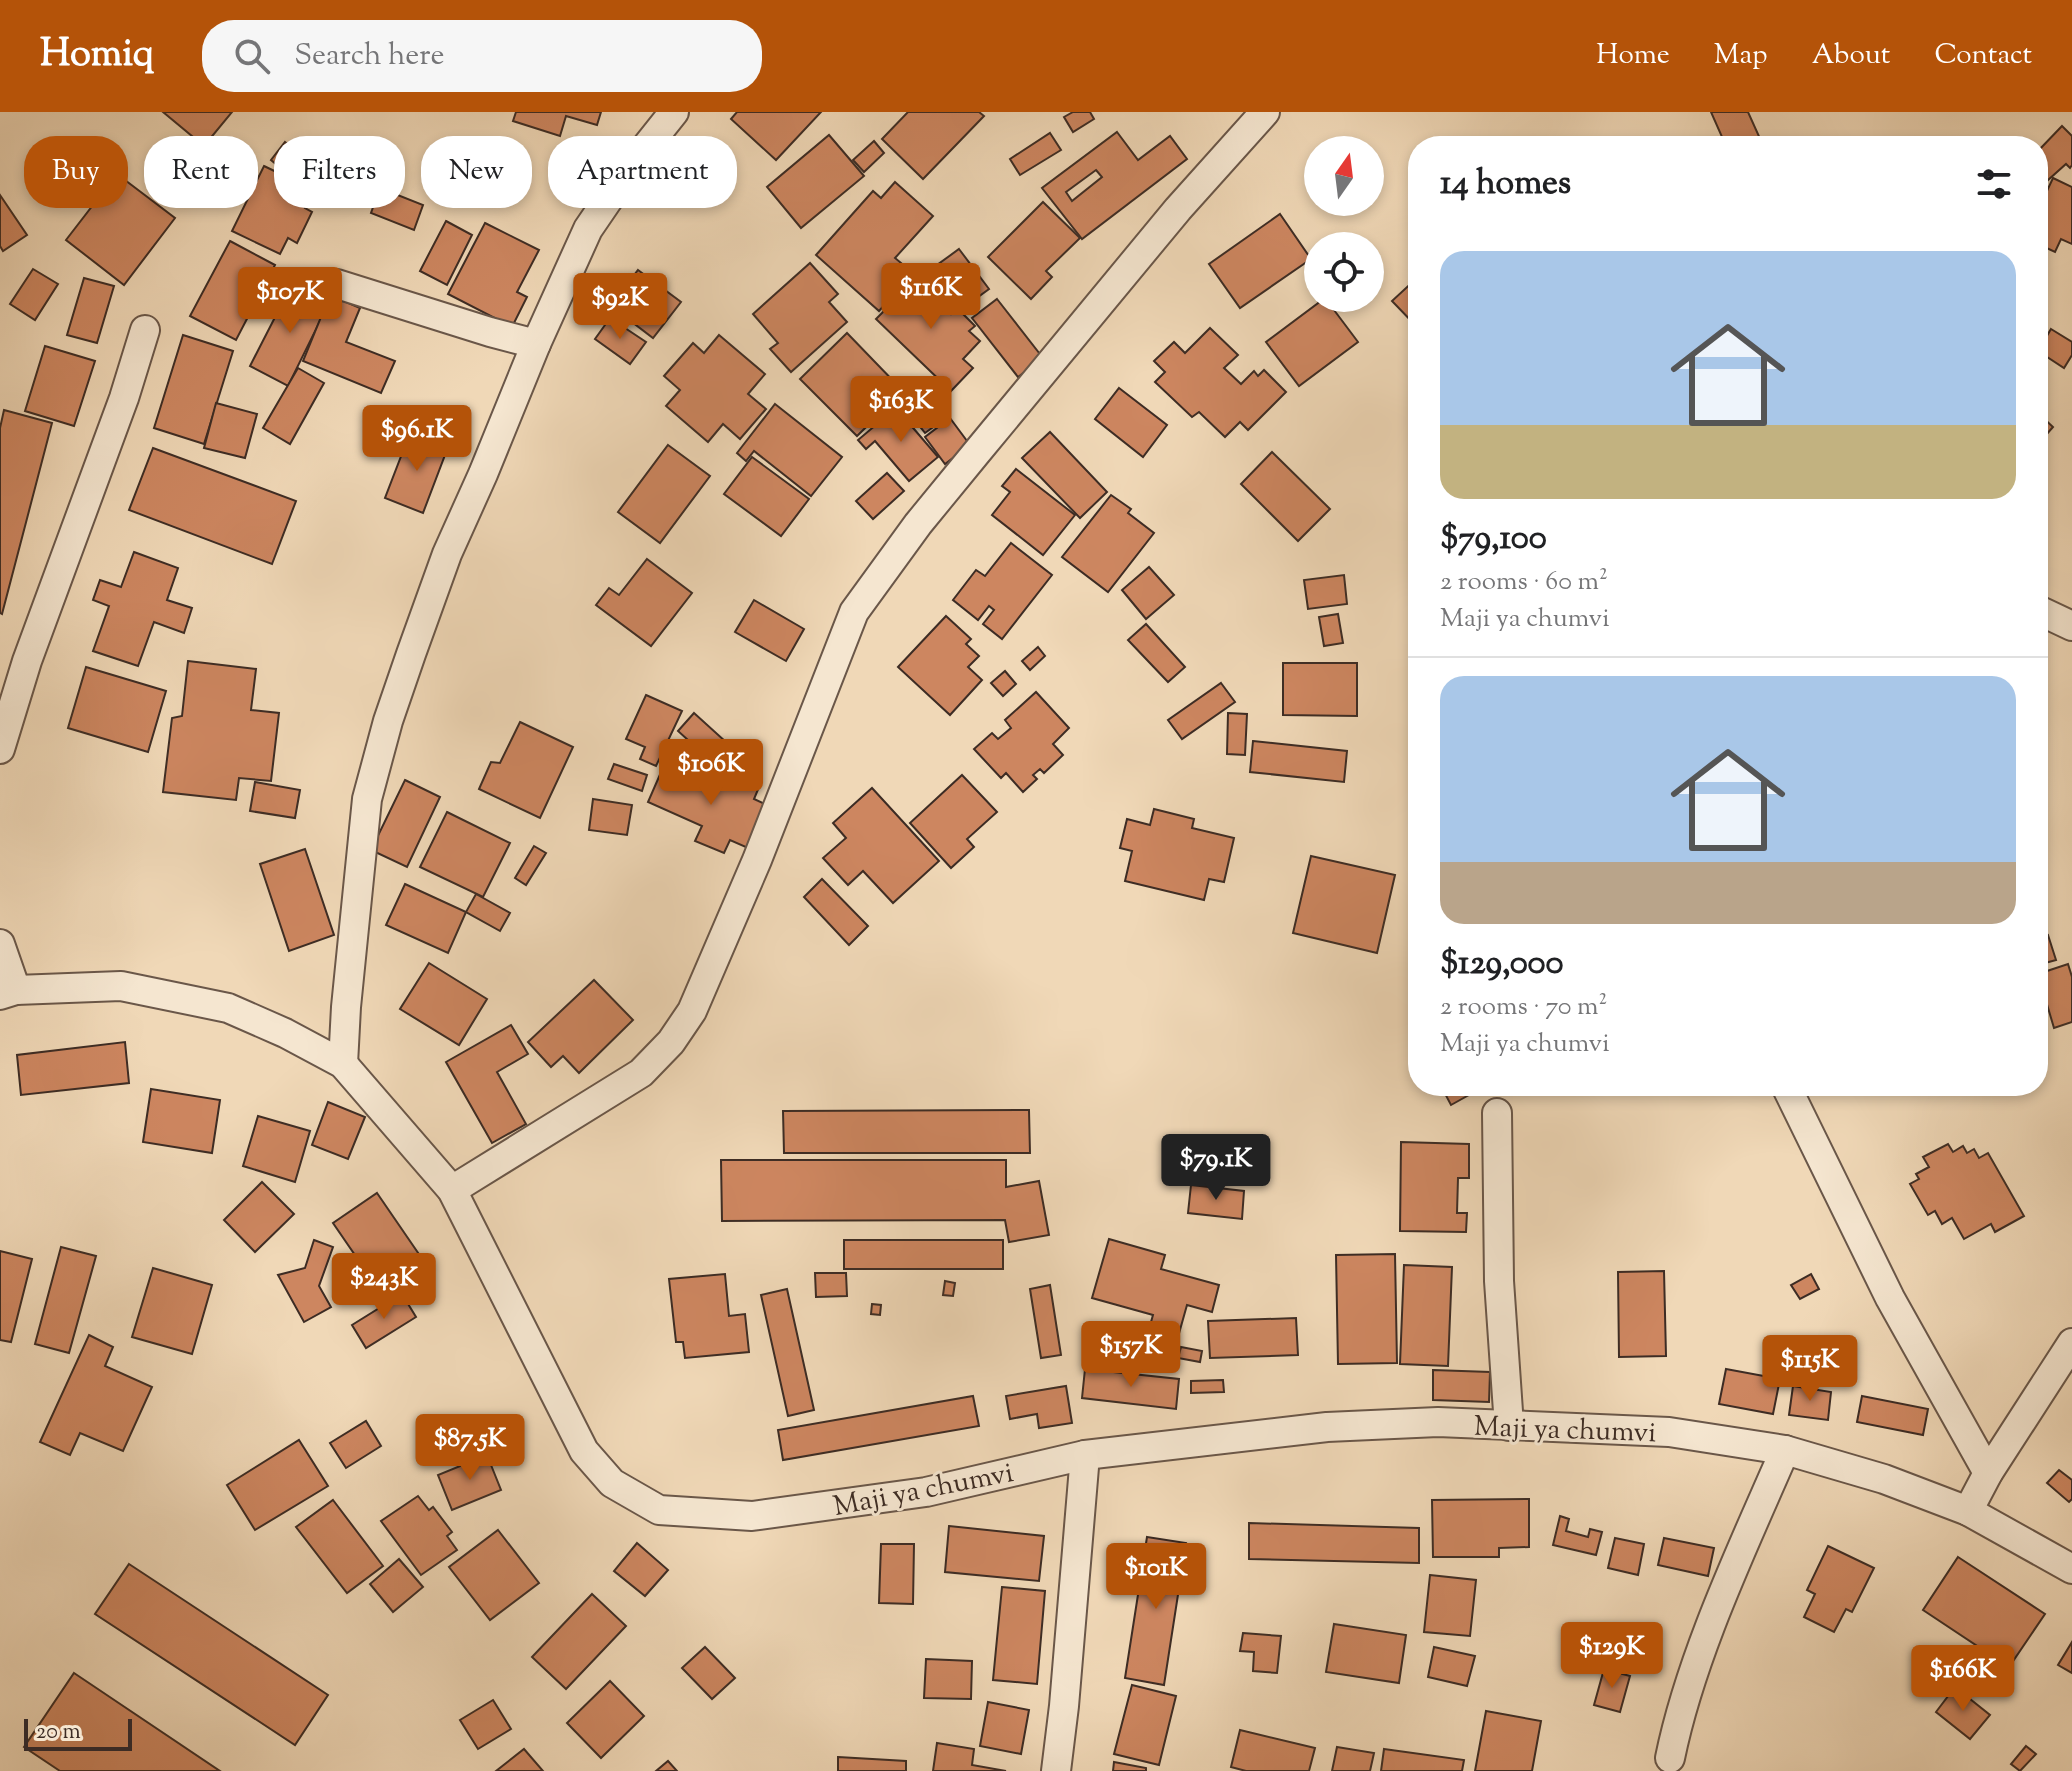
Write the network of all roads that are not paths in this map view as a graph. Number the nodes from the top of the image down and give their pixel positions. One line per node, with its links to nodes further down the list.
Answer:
1 (674, 112): 5 (street)
2 (1265, 112): 14 (street)
3 (337, 284): 5 (street)
4 (145, 330): 8 (street)
5 (536, 344): 11 (street)
6 (2048, 615): 7 (street)
7 (2072, 626)
8 (0, 749)
9 (0, 944): 10 (street)
10 (8, 992): 11 (street, Maji ya chumvi)
11 (343, 1064): 14 (street, Maji ya chumvi)
12 (1791, 1096): 19 (street)
13 (1497, 1113): 16 (street)
14 (452, 1190): 18 (street, Maji ya chumvi)
15 (2072, 1343): 19 (street)
16 (1509, 1426): 17 (street, Maji ya chumvi); 18 (street, Maji ya chumvi)
17 (1785, 1450): 20 (street, Maji ya chumvi); 22 (street)
18 (1085, 1455): 23 (street)
19 (1988, 1473): 20 (street)
20 (1968, 1511): 21 (street, Maji ya chumvi)
21 (2072, 1569)
22 (1670, 1758)
23 (1056, 1771)

